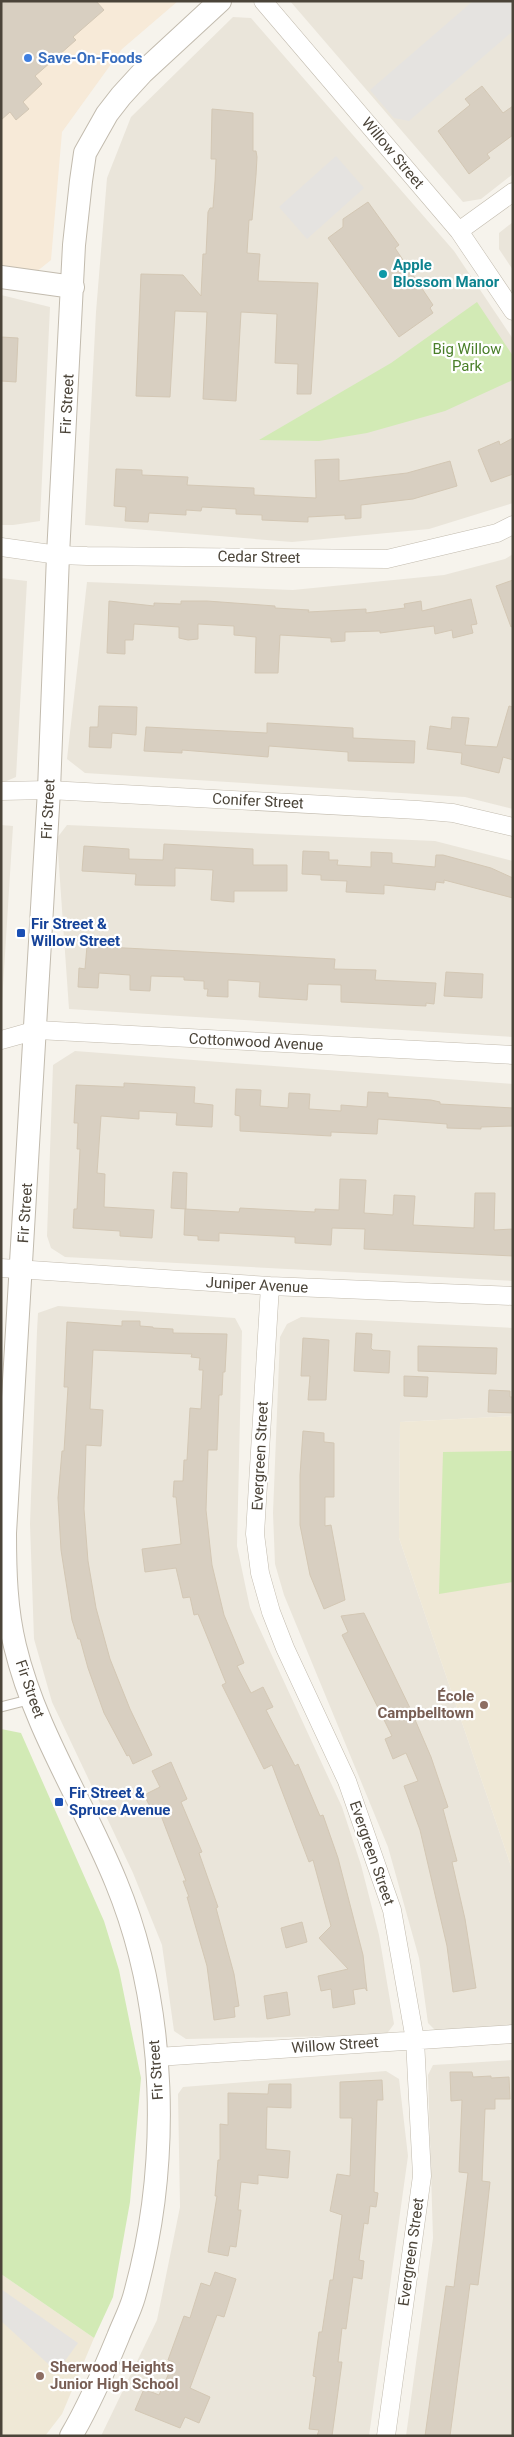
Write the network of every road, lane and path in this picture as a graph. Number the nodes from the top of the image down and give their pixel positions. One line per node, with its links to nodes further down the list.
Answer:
1 (220, 1): 6 (street, Fir Street)
2 (263, 1): 4 (street, Willow Street)
3 (513, 192): 4 (street)
4 (459, 231): 7 (street, Willow Street)
5 (1, 277): 6 (street)
6 (73, 287): 10 (street, Fir Street)
7 (513, 311)
8 (513, 525): 10 (street, Cedar Street)
9 (1, 547): 10 (street, Cedar Street)
10 (58, 555): 11 (street, Fir Street)
11 (50, 790): 12 (street, Conifer Street); 13 (street, Conifer Street); 14 (street, Fir Street)
12 (1, 791)
13 (513, 827)
14 (36, 1030): 15 (street, Cottonwood Avenue); 16 (street, Cottonwood Avenue); 17 (street, Fir Street)
15 (1, 1040)
16 (513, 1055)
17 (12, 1269): 18 (street, Juniper Avenue); 20 (street, Fir Street)
18 (270, 1286): 19 (street, Juniper Avenue); 24 (street, Evergreen Street)
19 (513, 1296)
20 (3, 1533): 21 (street, Fir Street)
21 (32, 1699): 22 (lane); 25 (street, Fir Street)
22 (1, 1707)
23 (513, 2034): 24 (street, Willow Street)
24 (415, 2040): 25 (street, Willow Street); 27 (street, Evergreen Street)
25 (157, 2056): 26 (street, Fir Street)
26 (71, 2436)
27 (386, 2436)

